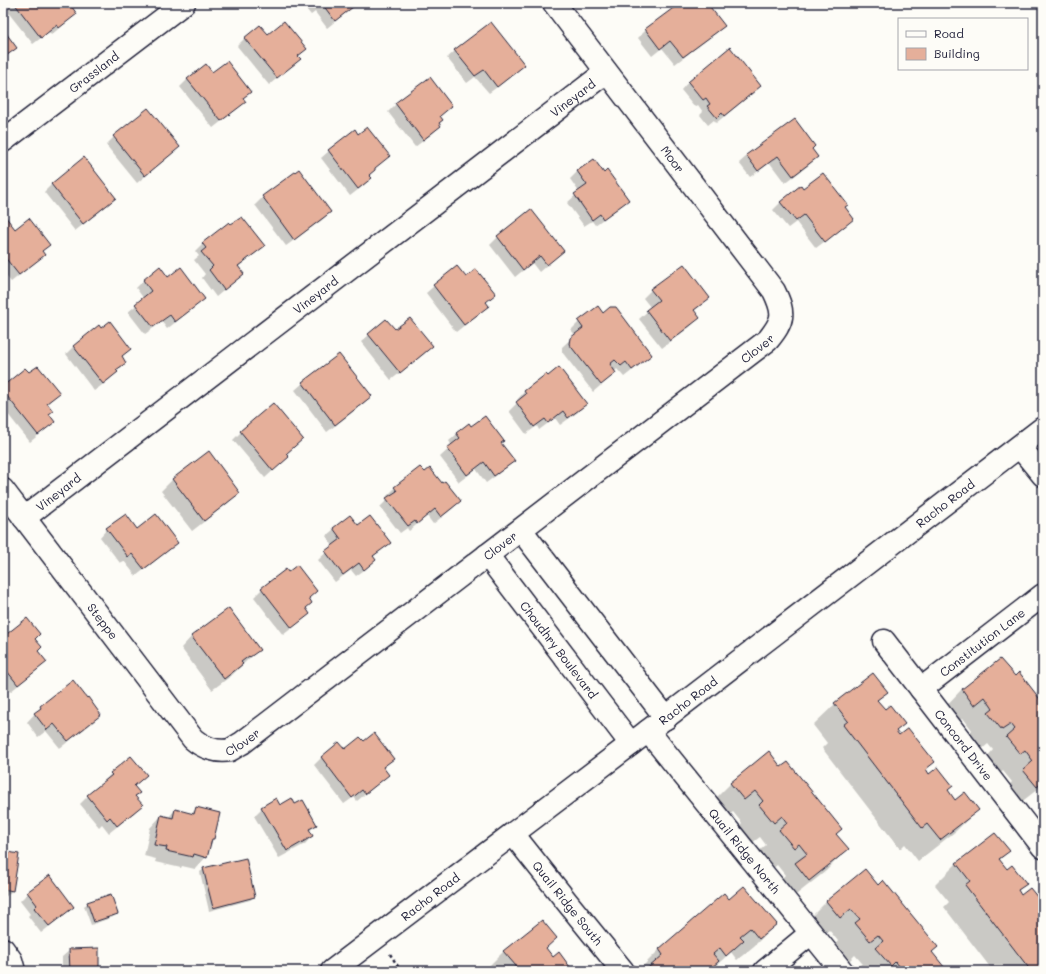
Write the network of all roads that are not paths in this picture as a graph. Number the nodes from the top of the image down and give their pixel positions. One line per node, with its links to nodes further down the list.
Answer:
1 (184, 3): 4 (street, Grassland)
2 (554, 3): 3 (street, Moor)
3 (606, 72): 5 (street, Moor); 10 (street, Vineyard)
4 (3, 141)
5 (781, 319): 11 (street, Clover)
6 (1043, 428): 7 (street, Racho Road)
7 (1020, 447): 8 (street); 16 (street, Racho Road)
8 (1043, 474)
9 (3, 490): 10 (street, Steppe)
10 (24, 518): 19 (street, Steppe)
11 (521, 530): 12 (street, Clover); 16 (street)
12 (488, 555): 18 (street, Choudhry Boulevard); 19 (street, Clover)
13 (1043, 595): 15 (street, Constitution Lane)
14 (884, 641): 15 (street, Concord Drive)
15 (921, 689): 21 (street, Concord Drive)
16 (666, 718): 17 (street, Racho Road)
17 (648, 731): 18 (street, Racho Road); 22 (street, Quail Ridge North)
18 (631, 744): 20 (street, Racho Road)
19 (206, 748)
20 (513, 834): 25 (street, Racho Road); 26 (street, Quail Ridge South)
21 (1043, 848)
22 (811, 933): 27 (street); 28 (street, Quail Ridge North)
23 (3, 949): 24 (street)
24 (14, 971)
25 (332, 971)
26 (623, 971)
27 (765, 971)
28 (842, 971)

